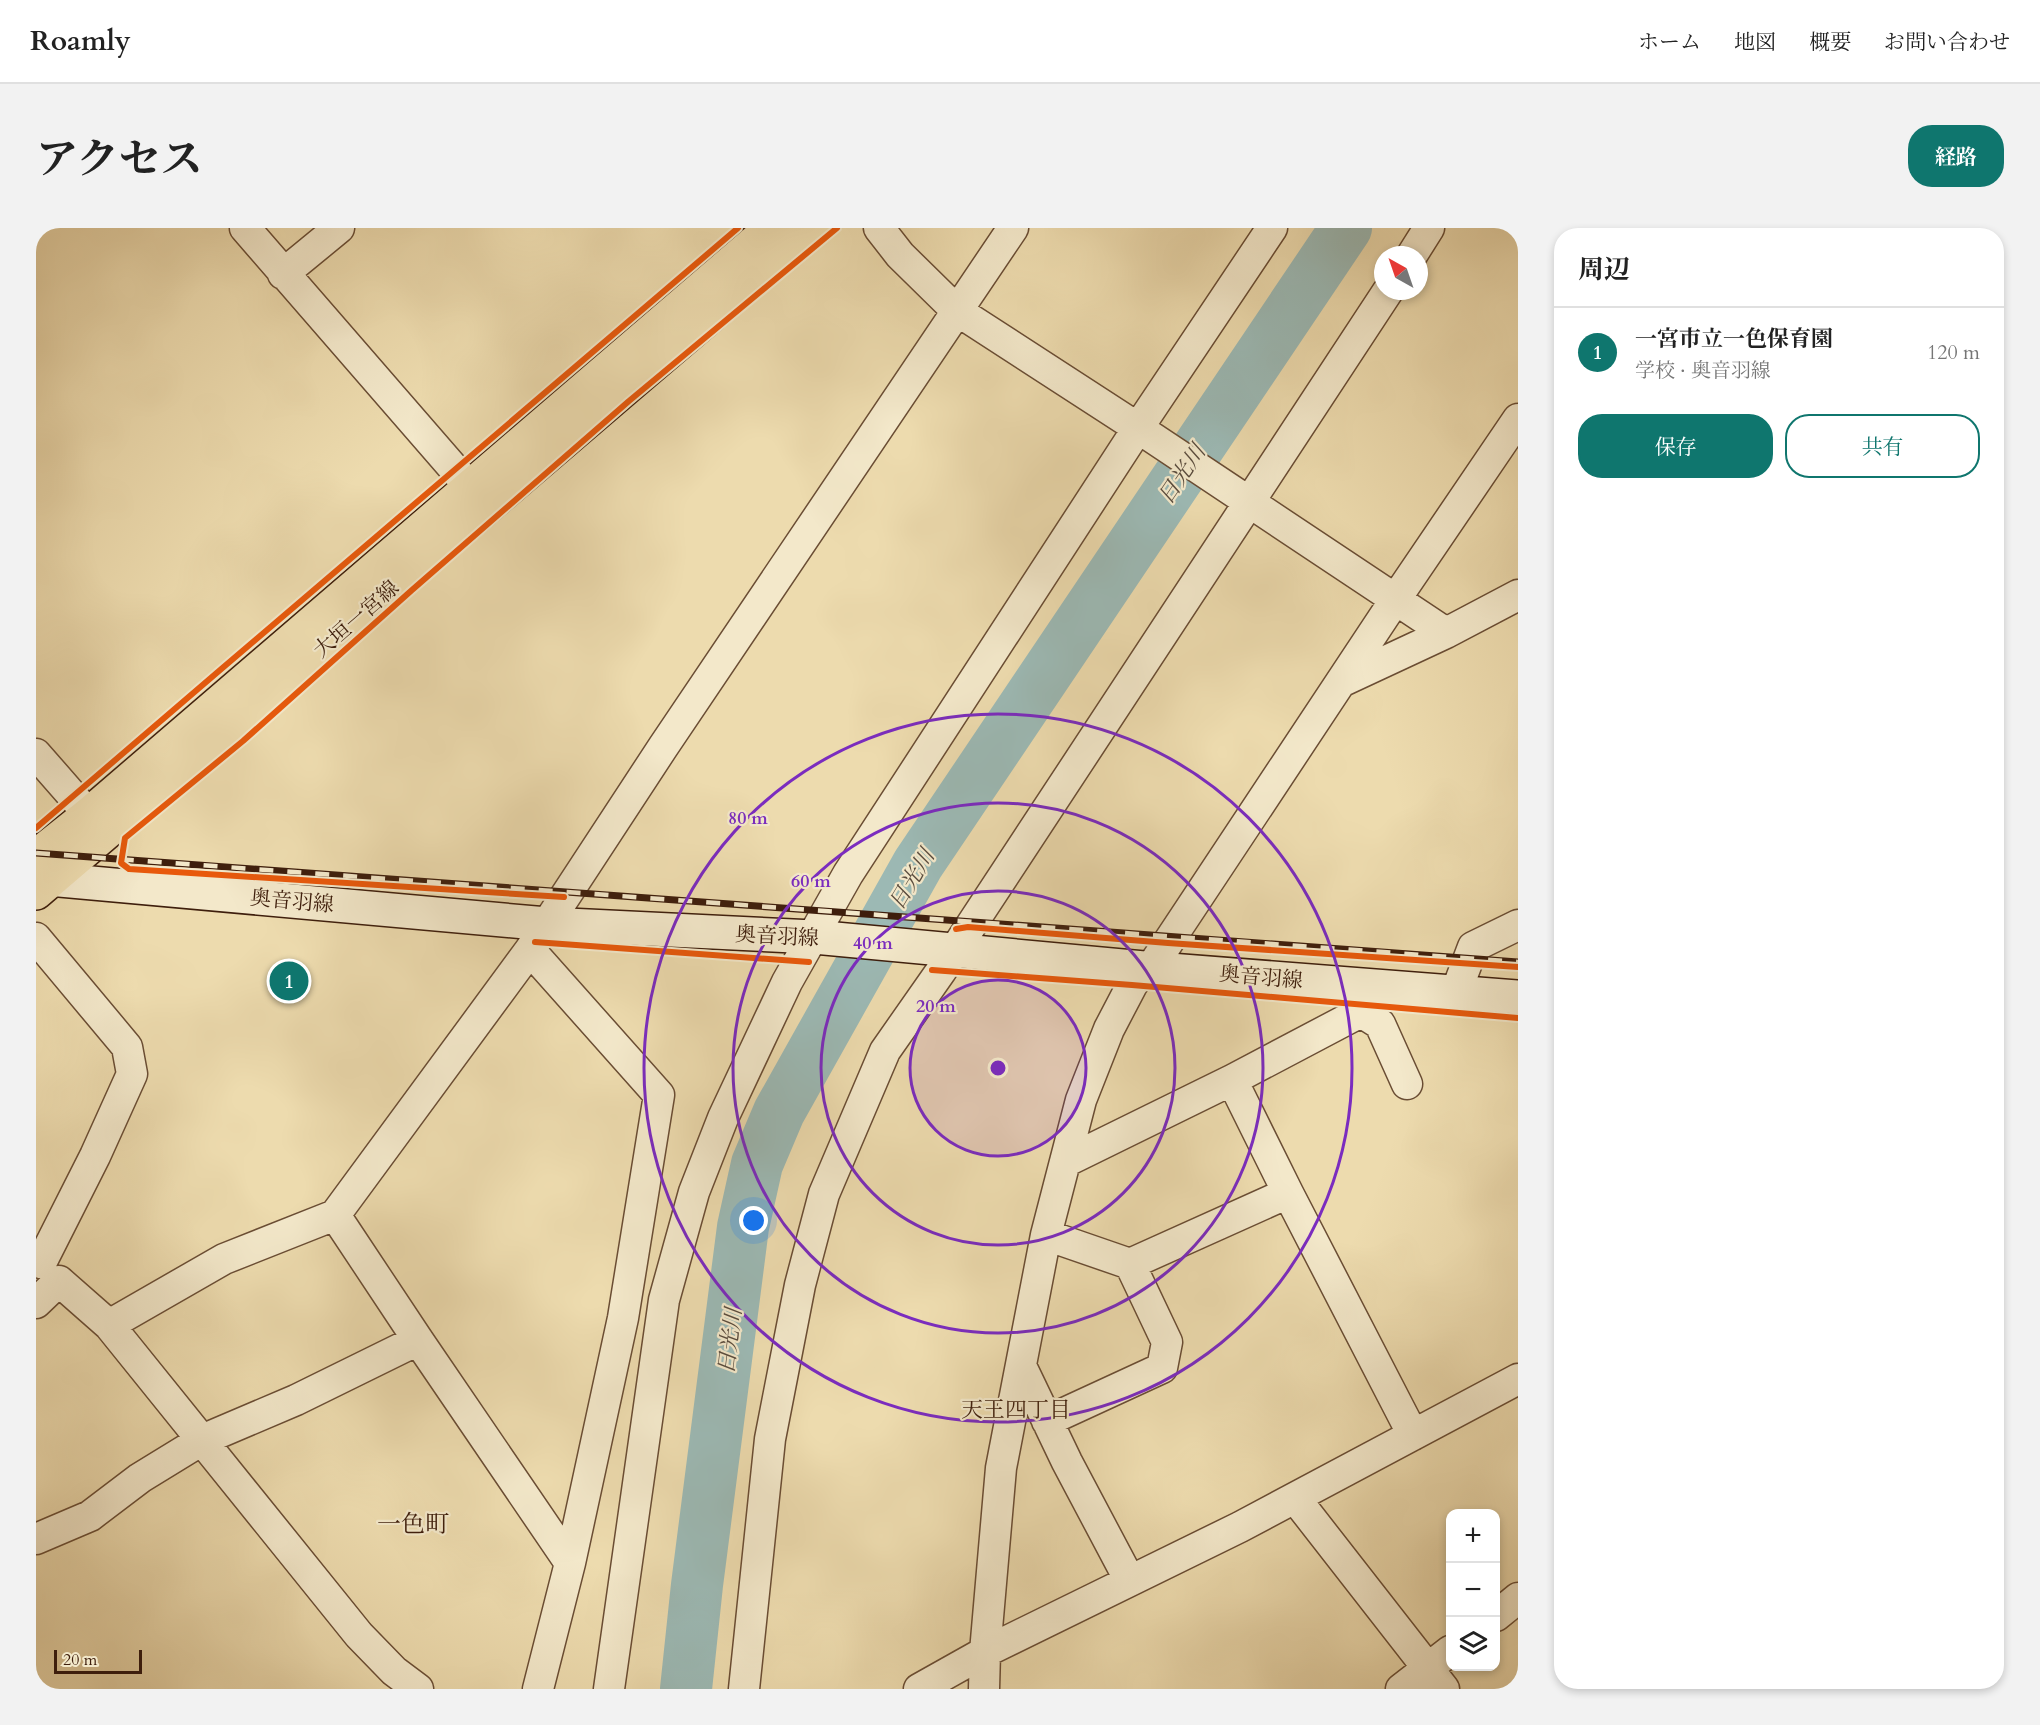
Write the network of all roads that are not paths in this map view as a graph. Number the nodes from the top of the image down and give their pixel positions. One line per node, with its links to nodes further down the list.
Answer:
1 (245, 228): 10 (street)
2 (339, 228): 10 (street)
3 (771, 228): 15 (main road, 大垣一宮線)
4 (813, 228): 15 (main road, 大垣一宮線)
5 (879, 228): 12 (street)
6 (1013, 228): 12 (street)
7 (1272, 228): 14 (street)
8 (1429, 228): 9 (street)
9 (1418, 246)
10 (283, 274): 15 (street)
11 (1382, 300): 16 (street)
12 (956, 310): 14 (street); 25 (street)
13 (1518, 419): 18 (street)
14 (1145, 433): 16 (street); 26 (street)
15 (476, 497): 22 (main road, 大垣一宮線)
16 (1245, 499): 18 (street); 28 (street)
17 (1518, 595): 19 (street)
18 (1395, 600): 19 (street); 20 (street)
19 (1446, 633): 20 (street)
20 (1343, 681): 29 (street)
21 (36, 753): 22 (street)
22 (97, 824): 23 (main road, 大垣一宮線)
23 (40, 876): 25 (main road, 奥音羽線)
24 (1518, 925): 30 (street)
25 (539, 937): 26 (main road, 奥音羽線); 37 (street); 51 (street)
26 (818, 937): 28 (main road, 奥音羽線); 59 (street)
27 (36, 938): 40 (street)
28 (948, 951): 29 (main road, 奥音羽線); 60 (street)
29 (1147, 968): 32 (main road, 奥音羽線); 35 (street)
30 (1456, 992): 31 (main road, 奥音羽線); 32 (main road, 奥音羽線)
31 (1518, 997)
32 (1364, 998): 33 (street); 34 (street)
33 (1232, 1080): 35 (street); 36 (street)
34 (1407, 1084)
35 (1065, 1162): 38 (street)
36 (1288, 1193): 39 (street); 47 (street)
37 (335, 1215): 42 (street); 43 (street)
38 (1046, 1235): 39 (street); 44 (street)
39 (1130, 1264): 46 (street)
40 (45, 1267): 41 (street); 42 (street)
41 (36, 1303)
42 (109, 1325): 48 (street)
43 (418, 1340): 48 (street); 51 (street)
44 (1021, 1365): 46 (street); 55 (street)
45 (1518, 1379): 47 (street)
46 (1047, 1421): 52 (street)
47 (1413, 1435): 49 (street)
48 (202, 1440): 50 (street); 57 (street)
49 (1294, 1498): 52 (street); 56 (street)
50 (36, 1539)
51 (570, 1563): 58 (street)
52 (1130, 1581): 55 (street)
53 (1518, 1598): 54 (street)
54 (1500, 1613)
55 (985, 1652): 61 (street); 62 (street)
56 (1441, 1669): 63 (street)
57 (418, 1689)
58 (538, 1689)
59 (609, 1689)
60 (744, 1689)
61 (919, 1689)
62 (984, 1689)
63 (1401, 1689)

